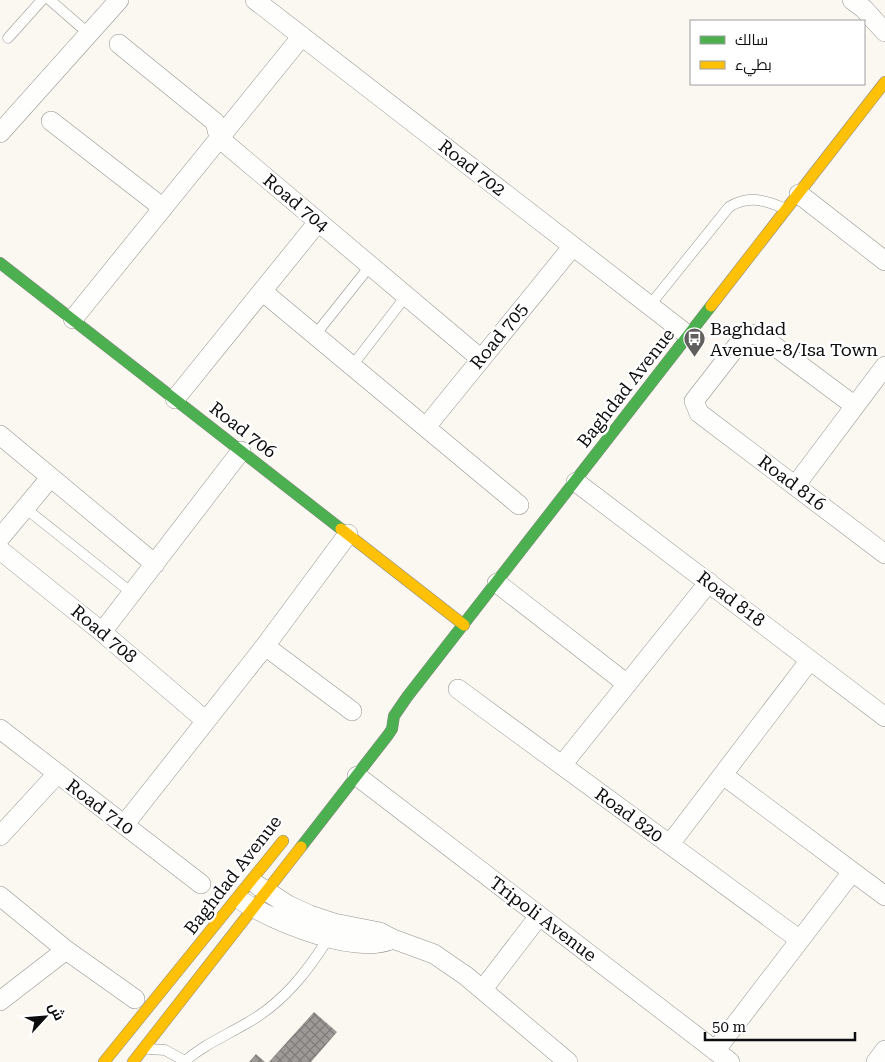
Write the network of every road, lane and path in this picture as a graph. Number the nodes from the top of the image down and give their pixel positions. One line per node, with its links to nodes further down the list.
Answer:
1 (42, 0): 10 (lane)
2 (50, 0): 8 (lane)
3 (119, 0): 8 (street)
4 (255, 0): 9 (street, Road 702)
5 (858, 5): 6 (street); 7 (street)
6 (885, 16)
7 (885, 32)
8 (88, 34): 14 (street)
9 (302, 36): 15 (street); 20 (street, Road 702)
10 (8, 38)
11 (119, 44): 15 (street, Road 704)
12 (885, 82): 16 (street, Baghdad Avenue)
13 (51, 121): 17 (street)
14 (0, 133)
15 (219, 138): 17 (street); 19 (street, Road 704)
16 (799, 194): 18 (street, Baghdad Avenue); 21 (street)
17 (163, 208): 27 (street)
18 (787, 209): 26 (lane); 29 (street, Baghdad Avenue)
19 (318, 222): 23 (street, Road 704); 24 (street)
20 (572, 246): 26 (street, Road 702); 30 (street, Road 705)
21 (885, 261)
22 (0, 263): 27 (street, Road 706)
23 (370, 266): 25 (street, Road 704); 28 (lane)
24 (262, 291): 28 (street); 33 (street)
25 (406, 296): 30 (street, Road 704); 31 (lane)
26 (650, 305): 29 (street, Road 702)
27 (73, 320): 33 (street, Road 706)
28 (315, 335): 31 (street)
29 (689, 336): 39 (street, Baghdad Avenue)
30 (480, 359): 35 (street, Road 705)
31 (352, 366): 35 (street)
32 (885, 366): 34 (street)
33 (175, 399): 37 (street, Road 706)
34 (856, 406): 40 (street); 40 (street, Road 816)
35 (426, 427): 41 (street)
36 (0, 435): 38 (street)
37 (241, 451): 43 (street, Road 706); 47 (street)
38 (50, 478): 42 (street); 47 (street)
39 (576, 482): 48 (street, Road 818); 49 (street, Baghdad Avenue)
40 (795, 486): 46 (street, Road 816)
41 (520, 505)
42 (25, 508): 44 (street); 50 (lane)
43 (348, 534): 51 (street, Road 706); 53 (street)
44 (0, 538)
45 (0, 550): 52 (street, Road 708)
46 (885, 554)
47 (155, 564): 50 (street)
48 (709, 582): 54 (street, Road 818); 55 (street)
49 (497, 583): 51 (street, Baghdad Avenue); 55 (street)
50 (132, 592): 52 (street)
51 (464, 625): 58 (street, Baghdad Avenue)
52 (102, 632): 60 (street, Road 708)
53 (265, 646): 57 (street); 60 (street)
54 (810, 660): 59 (street, Road 818); 65 (street)
55 (627, 684): 63 (street)
56 (458, 689): 63 (street, Road 820)
57 (352, 711)
58 (394, 716): 61 (street, Baghdad Avenue); 66 (street, Baghdad Avenue)
59 (885, 718)
60 (206, 721): 67 (street)
61 (382, 721)
62 (0, 729): 64 (street, Road 710)
63 (562, 765): 70 (street, Road 820)
64 (57, 774): 67 (street, Road 710); 69 (street)
65 (723, 775): 70 (street); 71 (street)
66 (357, 776): 74 (street, Baghdad Avenue); 79 (street, Tripoli Avenue)
67 (124, 825): 73 (street, Road 710)
68 (289, 834): 72 (street, Baghdad Avenue)
69 (0, 836)
70 (670, 844): 82 (street, Road 820)
71 (852, 872): 76 (street); 82 (street)
72 (251, 880): 74 (street); 77 (street, Baghdad Avenue)
73 (200, 884)
74 (267, 892): 78 (street, Baghdad Avenue); 81 (street)
75 (0, 896): 83 (street)
76 (885, 896)
77 (236, 899): 78 (street); 90 (street, Baghdad Avenue)
78 (254, 908): 80 (street); 88 (street, Baghdad Avenue)
79 (539, 916): 84 (street); 89 (street, Tripoli Avenue)
80 (329, 937): 81 (street); 92 (lane)
81 (393, 939): 84 (street)
82 (800, 940): 89 (street)
83 (66, 950): 85 (street); 86 (street)
84 (483, 990): 93 (street)
85 (135, 999)
86 (0, 1001)
87 (885, 1050): 95 (street)
88 (143, 1051): 91 (street, Baghdad Avenue); 92 (lane)
89 (715, 1051): 94 (street, Tripoli Avenue)
90 (104, 1062)
91 (133, 1062)
92 (184, 1062)
93 (568, 1062)
94 (730, 1062)
95 (876, 1062)

